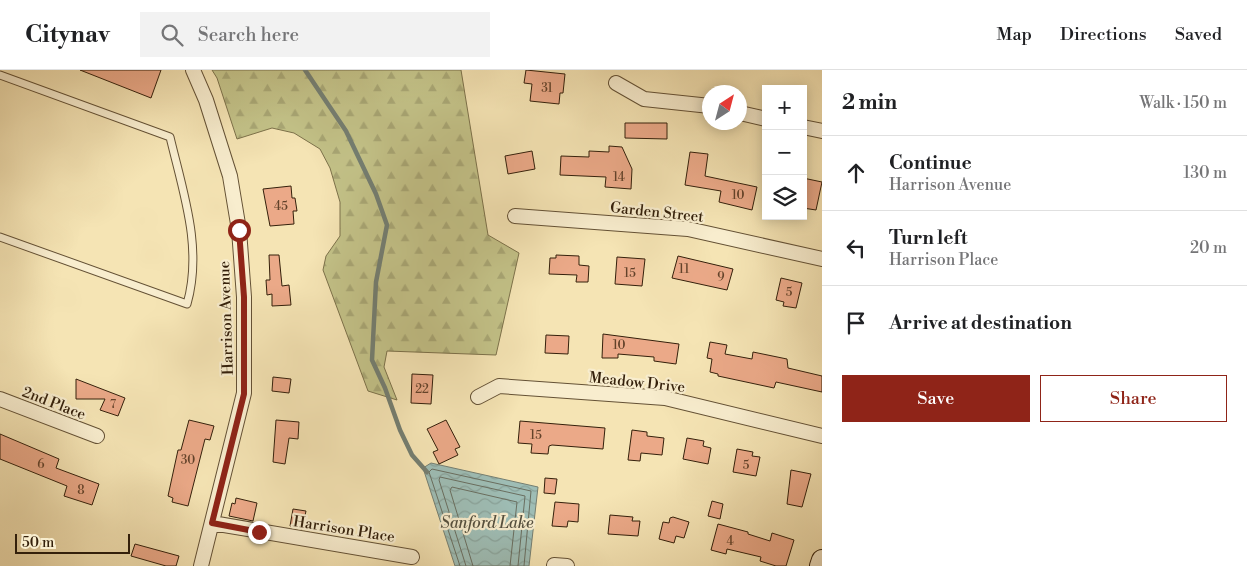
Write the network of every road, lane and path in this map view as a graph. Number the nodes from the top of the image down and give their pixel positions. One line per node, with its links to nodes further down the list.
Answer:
1 (193, 70): 16 (street, Harrison Avenue)
2 (0, 74): 10 (lane)
3 (616, 83): 4 (street)
4 (702, 105)
5 (747, 115): 6 (street)
6 (762, 118)
7 (807, 128): 8 (street)
8 (822, 131)
9 (515, 216): 11 (street, Garden Street)
10 (0, 237)
11 (822, 259)
12 (478, 397): 15 (street, Meadow Drive)
13 (0, 399): 14 (street, 2nd Place)
14 (97, 436)
15 (822, 436)
16 (212, 523): 17 (street, Harrison Place); 19 (street, Harrison Avenue)
17 (412, 557)
18 (822, 560): 20 (street)
19 (201, 566)
20 (820, 566)

